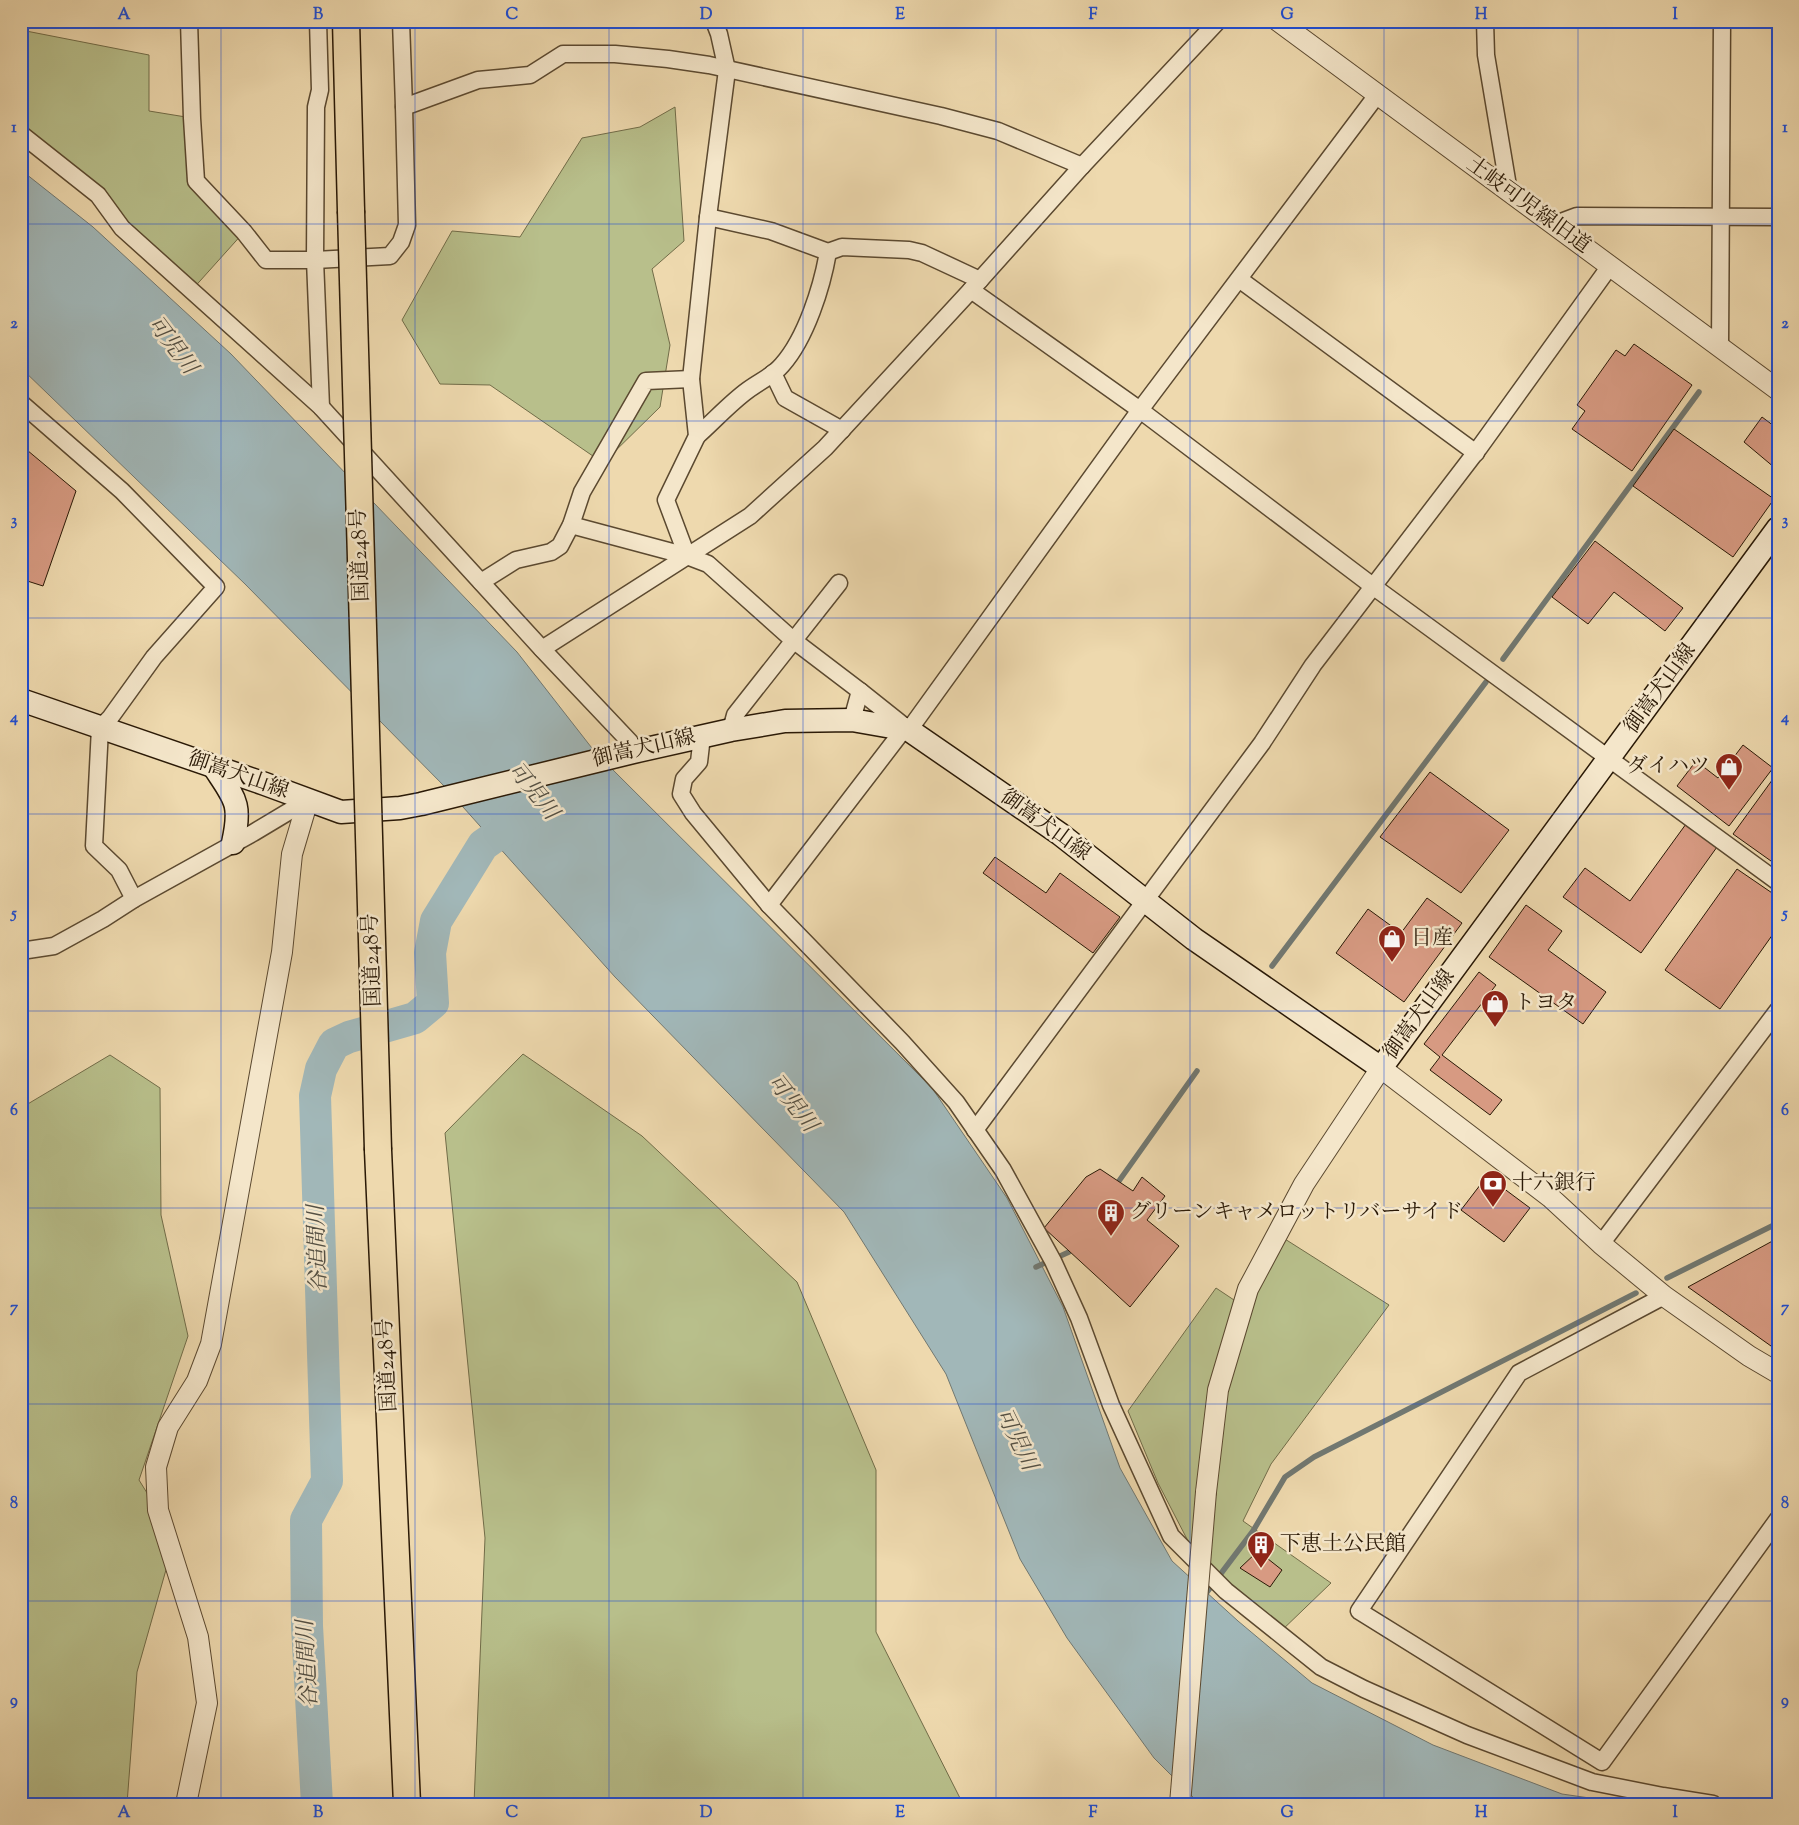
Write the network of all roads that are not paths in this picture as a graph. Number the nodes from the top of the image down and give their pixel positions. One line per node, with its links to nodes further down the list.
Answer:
1 (189, 21): 23 (street)
2 (318, 21): 23 (street)
3 (346, 21): 14 (highway, 国道248号)
4 (353, 21): 14 (highway, 国道248号)
5 (401, 21): 13 (street)
6 (714, 21): 11 (street)
7 (1218, 21): 16 (street)
8 (1278, 21): 12 (street, 土岐可児線旧道)
9 (1485, 21): 17 (street)
10 (1722, 21): 19 (street)
11 (727, 70): 13 (street); 16 (street); 18 (street)
12 (1377, 94): 17 (street, 土岐可児線旧道); 25 (street)
13 (404, 107): 23 (street)
14 (348, 116): 70 (highway, 国道248号, bridge)
15 (21, 134): 32 (street)
16 (1082, 166): 26 (street)
17 (1509, 192): 21 (street, 土岐可児線旧道)
18 (708, 216): 22 (street); 29 (street)
19 (1720, 216): 20 (street); 21 (street); 27 (street)
20 (1778, 217)
21 (1553, 225): 24 (street, 土岐可児線旧道)
22 (828, 252): 26 (street); 28 (street)
23 (315, 260): 32 (street)
24 (1610, 266): 27 (street, 土岐可児線旧道); 36 (street)
25 (1239, 279): 33 (street); 36 (street)
26 (976, 285): 33 (street); 34 (street)
27 (1720, 347): 30 (street, 土岐可児線旧道)
28 (773, 373): 34 (street); 35 (street)
29 (691, 379): 35 (street); 37 (street)
30 (1778, 390)
31 (21, 403): 48 (street)
32 (321, 408): 40 (street)
33 (1140, 410): 42 (street); 50 (street)
34 (842, 430): 39 (street)
35 (697, 436): 39 (street)
36 (1476, 453): 42 (street)
37 (571, 525): 39 (street); 40 (street)
38 (1778, 528): 53 (main road, 御嵩犬山線)
39 (686, 556): 43 (street); 44 (street)
40 (481, 582): 44 (street)
41 (840, 583): 43 (street)
42 (1374, 587): 53 (street); 59 (street)
43 (793, 640): 45 (street); 49 (street)
44 (542, 649): 52 (street)
45 (860, 691): 47 (street); 50 (street)
46 (21, 700): 48 (main road, 御嵩犬山線)
47 (852, 720): 49 (main road, 御嵩犬山線); 50 (main road, 御嵩犬山線)
48 (100, 728): 54 (main road, 御嵩犬山線); 58 (street)
49 (731, 730): 51 (main road, 御嵩犬山線)
50 (907, 730): 59 (main road, 御嵩犬山線); 60 (street)
51 (702, 736): 52 (main road, 御嵩犬山線); 60 (street)
52 (633, 752): 55 (main road, 御嵩犬山線)
53 (1609, 760): 57 (street); 63 (main road, 御嵩犬山線)
54 (214, 767): 55 (main road, 御嵩犬山線); 56 (main road)
55 (308, 800): 56 (street); 69 (street)
56 (233, 843): 58 (street)
57 (1778, 882)
58 (134, 899): 61 (street)
59 (1145, 902): 63 (main road, 御嵩犬山線); 64 (street)
60 (770, 905): 64 (street)
61 (21, 951)
62 (1778, 1010): 65 (street)
63 (1381, 1068): 65 (street); 71 (street, bridge)
64 (975, 1130): 72 (street)
65 (1601, 1244): 66 (street)
66 (1664, 1296): 67 (street); 68 (street)
67 (1778, 1372)
68 (1778, 1519)
69 (186, 1804)
70 (407, 1804)
71 (1180, 1804)
72 (1713, 1804)

